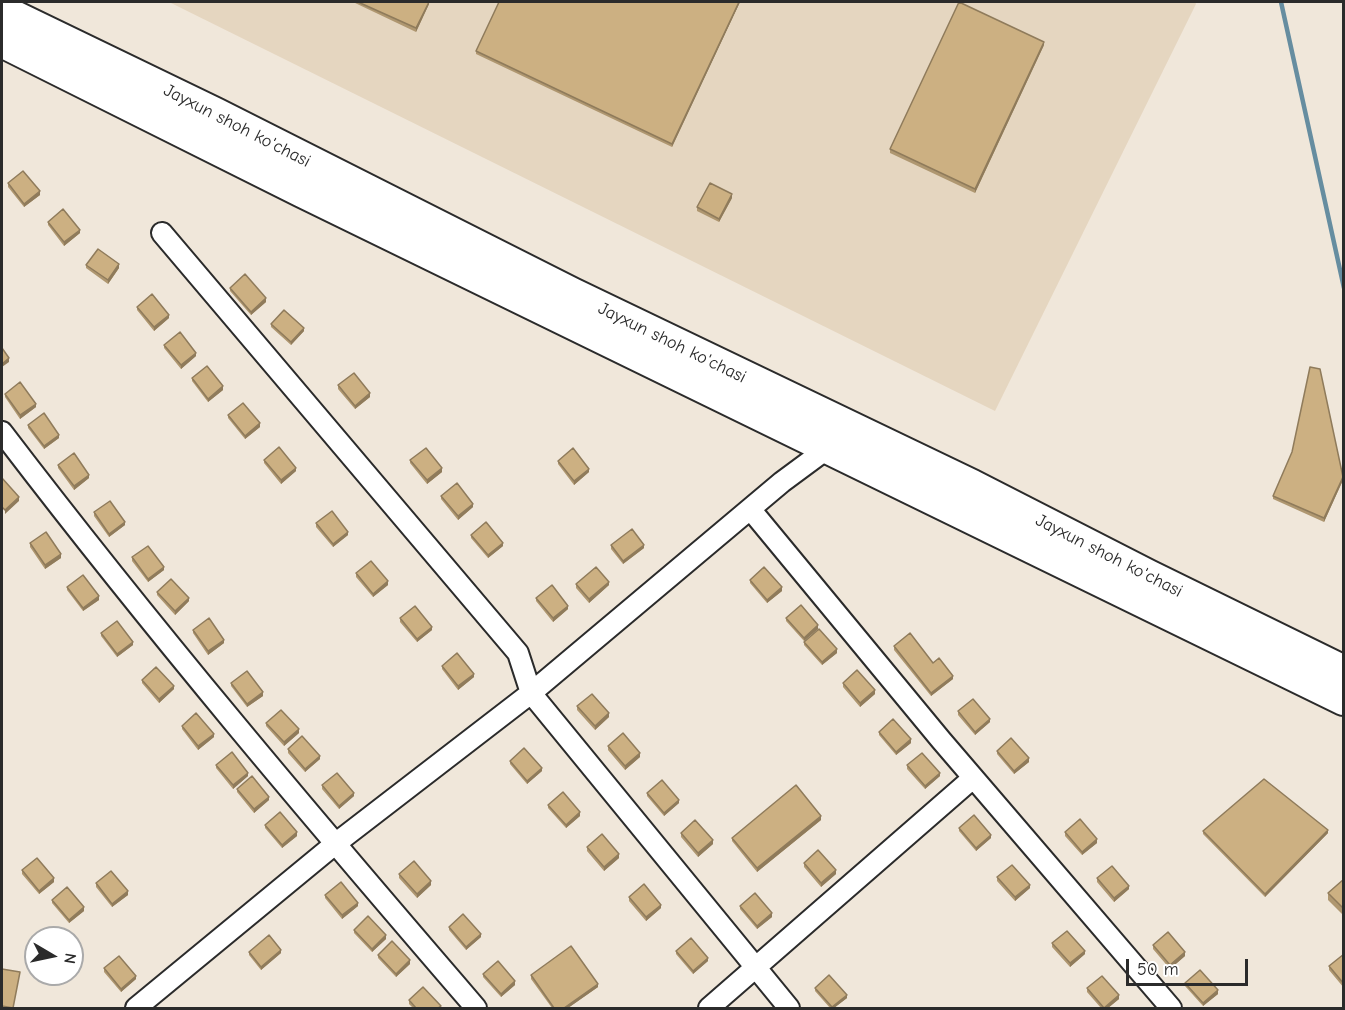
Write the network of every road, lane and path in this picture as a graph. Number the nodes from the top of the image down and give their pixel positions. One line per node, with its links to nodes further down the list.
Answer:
1 (2, 11): 7 (highway, Jayxun shoh ko'chasi)
2 (2, 41): 5 (highway, Jayxun shoh ko'chasi)
3 (162, 233): 8 (street)
4 (2, 432): 11 (street)
5 (828, 448): 6 (street); 9 (highway, Jayxun shoh ko'chasi)
6 (750, 510): 8 (street); 10 (street)
7 (1344, 672)
8 (531, 693): 11 (street); 12 (street)
9 (1344, 699)
10 (973, 777): 12 (street); 17 (street)
11 (335, 844): 13 (street); 14 (street)
12 (755, 968): 15 (street); 16 (street)
13 (136, 1008)
14 (476, 1008)
15 (709, 1008)
16 (789, 1008)
17 (1171, 1008)

